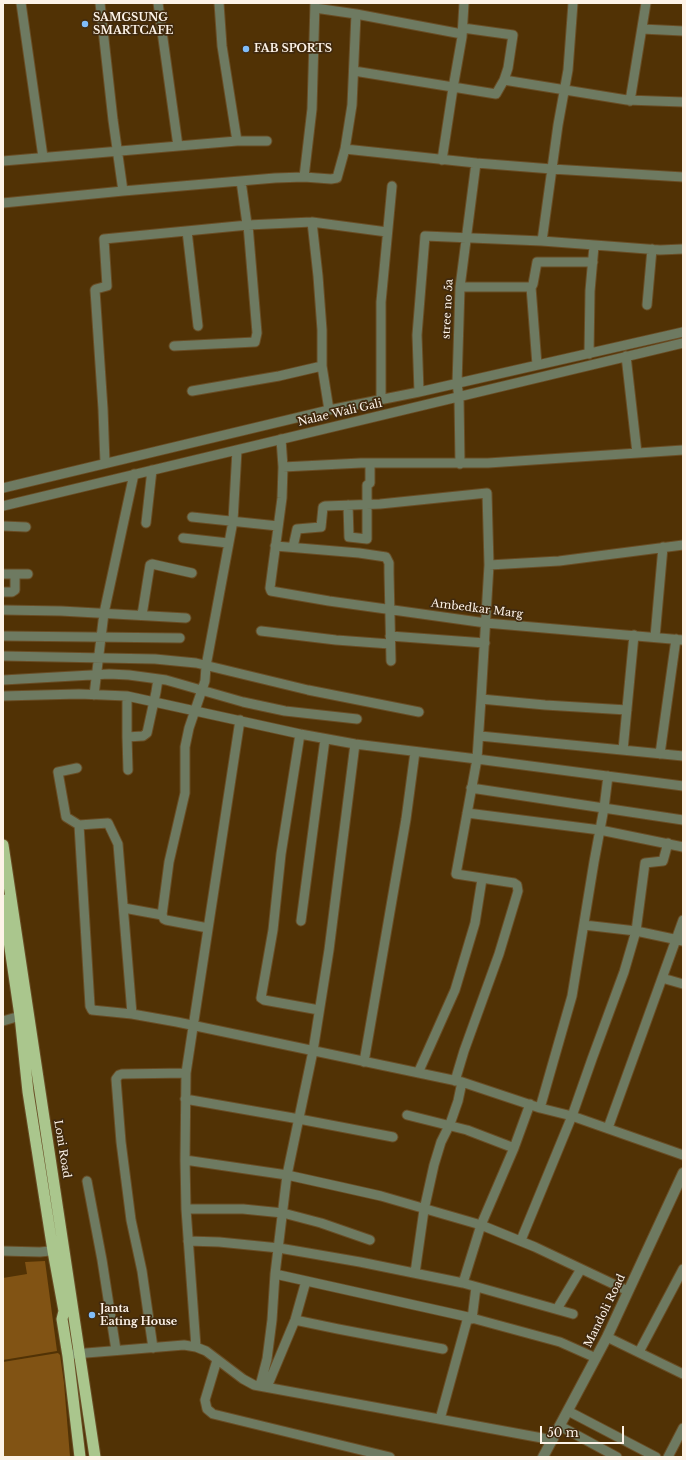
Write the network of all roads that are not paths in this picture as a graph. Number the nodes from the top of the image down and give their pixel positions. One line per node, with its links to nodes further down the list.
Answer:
1 (21, 3): 24 (street)
2 (100, 3): 23 (street)
3 (158, 3): 21 (street)
4 (219, 3): 19 (street)
5 (464, 3): 12 (street)
6 (572, 3): 16 (street)
7 (646, 3): 10 (street)
8 (315, 6): 9 (street); 29 (street)
9 (356, 14): 12 (street); 13 (street)
10 (642, 29): 11 (street); 17 (street)
11 (683, 30)
12 (463, 31): 14 (street); 15 (street)
13 (354, 71): 15 (street); 22 (street)
14 (504, 80): 15 (street); 16 (street)
15 (452, 88): 25 (street)
16 (564, 91): 17 (street); 28 (street)
17 (630, 100): 18 (street)
18 (683, 102)
19 (237, 141): 20 (street); 21 (street)
20 (267, 141)
21 (178, 146): 23 (street)
22 (345, 149): 25 (street); 29 (street)
23 (117, 151): 24 (street); 33 (street)
24 (43, 157): 26 (street)
25 (442, 160): 27 (street)
26 (3, 161)
27 (476, 163): 28 (street); 39 (street, stree no 5a)
28 (552, 169): 30 (street); 40 (street)
29 (304, 177): 31 (street)
30 (683, 177)
31 (241, 181): 33 (street); 36 (street)
32 (392, 186): 38 (street)
33 (123, 191): 34 (street)
34 (3, 203)
35 (312, 222): 36 (street); 38 (street); 54 (street)
36 (248, 225): 37 (street); 51 (street)
37 (187, 231): 48 (street); 66 (street)
38 (387, 232): 60 (street)
39 (466, 237): 40 (street); 45 (street, stree no 5a); 58 (street)
40 (542, 241): 41 (street)
41 (594, 246): 43 (street); 44 (street)
42 (683, 248): 43 (street)
43 (652, 250): 47 (street)
44 (593, 262): 46 (street); 52 (street)
45 (460, 287): 46 (street); 56 (street, stree no 5a)
46 (531, 287): 55 (street)
47 (648, 305)
48 (198, 326)
49 (683, 332): 52 (street)
50 (683, 343): 53 (street, Nalae Wali Gali)
51 (174, 346)
52 (589, 354): 55 (street)
53 (626, 356): 59 (street, Nalae Wali Gali); 65 (street)
54 (322, 366): 57 (street); 61 (street)
55 (537, 366): 56 (street)
56 (457, 384): 58 (street); 59 (street, stree no 5a)
57 (192, 391)
58 (419, 392): 60 (street)
59 (459, 397): 62 (street, Nalae Wali Gali); 68 (street, stree no 5a)
60 (381, 400): 61 (street)
61 (329, 410): 66 (street)
62 (281, 439): 63 (street, Nalae Wali Gali); 69 (street)
63 (237, 450): 70 (street, Nalae Wali Gali); 77 (street)
64 (683, 450): 65 (street)
65 (637, 453): 68 (street)
66 (105, 463): 72 (street)
67 (370, 464): 68 (street); 69 (street); 73 (street)
68 (460, 464)
69 (283, 467): 80 (street)
70 (152, 470): 71 (street, Nalae Wali Gali); 78 (street)
71 (134, 474): 75 (street, Nalae Wali Gali); 96 (street)
72 (3, 488)
73 (367, 504): 74 (street); 74 (street); 88 (street)
74 (348, 505): 86 (street)
75 (3, 506)
76 (192, 517): 77 (street)
77 (233, 521): 80 (street); 83 (street)
78 (146, 523)
79 (3, 526): 81 (street)
80 (278, 526): 85 (street)
81 (26, 527)
82 (183, 538): 83 (street)
83 (228, 543): 112 (street)
84 (683, 545): 87 (street)
85 (275, 546): 86 (street); 95 (street, Ambedkar Marg)
86 (293, 547): 95 (street)
87 (663, 547): 88 (street); 104 (street)
88 (490, 565): 99 (street)
89 (192, 573): 97 (street)
90 (3, 574): 91 (street)
91 (14, 574): 92 (street); 93 (street)
92 (28, 574)
93 (3, 592)
94 (3, 610): 96 (street)
95 (390, 610): 99 (street, Ambedkar Marg); 107 (street)
96 (104, 613): 97 (street); 103 (street)
97 (142, 615): 98 (street)
98 (186, 618)
99 (486, 623): 101 (street, Ambedkar Marg); 108 (street)
100 (261, 631): 107 (street)
101 (634, 635): 104 (street, Ambedkar Marg); 122 (street)
102 (3, 636): 103 (street)
103 (101, 637): 105 (street); 110 (street)
104 (656, 637): 106 (street, Ambedkar Marg)
105 (180, 638)
106 (680, 639): 134 (street)
107 (390, 640): 108 (street); 111 (street)
108 (484, 643): 120 (street)
109 (3, 656): 110 (street)
110 (98, 658): 112 (street); 113 (street)
111 (391, 661)
112 (206, 666): 116 (street); 124 (street)
113 (96, 675): 114 (street); 115 (street); 117 (street)
114 (158, 679): 116 (street); 121 (street)
115 (3, 680)
116 (202, 690): 123 (street); 125 (street)
117 (94, 695): 118 (street); 119 (street)
118 (3, 696)
119 (127, 696): 121 (street); 129 (street)
120 (481, 699): 122 (street); 128 (street)
121 (154, 703): 123 (street); 129 (street)
122 (627, 710): 132 (street)
123 (196, 711): 126 (street); 153 (street)
124 (419, 712)
125 (357, 719)
126 (240, 720): 127 (street); 157 (street)
127 (300, 734): 130 (street); 163 (street)
128 (480, 736): 132 (street); 136 (street)
129 (127, 737): 138 (street)
130 (325, 739): 131 (street); 155 (street)
131 (355, 744): 133 (street); 163 (street)
132 (623, 750): 134 (street)
133 (415, 752): 136 (street); 169 (street)
134 (660, 754): 135 (street)
135 (683, 756)
136 (477, 759): 139 (street); 141 (street)
137 (77, 768): 145 (street)
138 (128, 770)
139 (608, 776): 140 (street); 142 (street)
140 (683, 786)
141 (472, 788): 142 (street); 143 (street)
142 (604, 808): 144 (street); 146 (street)
143 (466, 813): 146 (street); 150 (street)
144 (683, 820)
145 (79, 825): 152 (street); 164 (street)
146 (600, 830): 147 (street); 156 (street)
147 (668, 843): 149 (street); 159 (street)
148 (3, 845): 196 (highway, Loni Road)
149 (683, 847)
150 (482, 879): 171 (street); 172 (street)
151 (3, 900): 158 (highway)
152 (124, 908): 153 (street); 164 (street)
153 (162, 915): 157 (street)
154 (683, 920): 160 (street)
155 (301, 921)
156 (584, 924): 159 (street); 175 (street)
157 (208, 928): 167 (street)
158 (5, 930): 165 (highway)
159 (636, 931): 160 (street); 177 (street)
160 (680, 940): 161 (street)
161 (662, 978): 162 (street); 180 (street)
162 (683, 984)
163 (320, 1010): 168 (street)
164 (132, 1014): 167 (street)
165 (20, 1016): 166 (street); 198 (highway)
166 (3, 1021)
167 (193, 1025): 168 (street); 170 (street)
168 (313, 1051): 169 (street); 178 (street)
169 (364, 1062): 171 (street)
170 (186, 1073): 173 (street); 213 (street)
171 (418, 1073): 172 (street)
172 (459, 1082): 174 (street); 179 (street)
173 (185, 1100): 178 (street); 184 (street)
174 (530, 1104): 175 (street); 182 (street)
175 (540, 1108): 177 (street)
176 (407, 1115): 179 (street)
177 (572, 1116): 180 (street); 194 (street)
178 (299, 1119): 181 (street); 186 (street)
179 (450, 1124): 182 (street); 189 (street)
180 (608, 1128): 183 (street)
181 (393, 1137)
182 (514, 1148): 191 (street)
183 (683, 1155)
184 (185, 1160): 186 (street); 188 (street)
185 (683, 1173): 206 (street, Mandoli Road)
186 (287, 1175): 189 (street); 190 (street)
187 (87, 1181): 215 (street)
188 (186, 1209): 190 (street); 192 (street)
189 (424, 1210): 191 (street); 201 (street)
190 (283, 1213): 193 (street); 195 (street)
191 (481, 1225): 194 (street); 204 (street)
192 (188, 1240): 195 (street); 212 (street)
193 (370, 1240)
194 (520, 1240): 199 (street)
195 (279, 1248): 201 (street); 202 (street)
196 (64, 1250): 198 (street); 217 (highway, Loni Road)
197 (3, 1251): 198 (street)
198 (53, 1251): 218 (highway)
199 (581, 1269): 206 (street); 207 (street)
200 (683, 1269): 216 (street)
201 (415, 1273): 204 (street)
202 (275, 1274): 203 (street); 222 (street)
203 (306, 1281): 209 (street); 210 (street)
204 (463, 1284): 205 (street)
205 (476, 1287): 207 (street); 209 (street)
206 (628, 1291): 211 (street, Mandoli Road)
207 (557, 1309): 208 (street)
208 (573, 1314)
209 (470, 1318): 219 (street); 224 (street)
210 (295, 1320): 214 (street); 222 (street)
211 (607, 1336): 216 (street); 219 (street, Mandoli Road)
212 (196, 1347): 213 (street); 220 (street)
213 (153, 1348): 215 (street)
214 (443, 1349)
215 (116, 1350): 217 (street)
216 (639, 1352): 221 (street)
217 (79, 1353): 218 (street); 230 (highway, Loni Road)
218 (68, 1356): 229 (highway)
219 (596, 1358): 223 (street, Mandoli Road)
220 (217, 1360): 222 (street); 228 (street)
221 (683, 1374)
222 (264, 1386): 224 (street)
223 (568, 1411): 225 (street, Mandoli Road); 234 (street)
224 (440, 1419): 227 (street)
225 (560, 1426): 227 (street, Mandoli Road); 233 (street)
226 (683, 1428): 235 (street)
227 (552, 1440): 232 (street, Mandoli Road)
228 (357, 1454): 231 (street)
229 (80, 1457)
230 (95, 1457)
231 (390, 1457)
232 (543, 1457)
233 (617, 1457)
234 (656, 1457)
235 (668, 1457)

